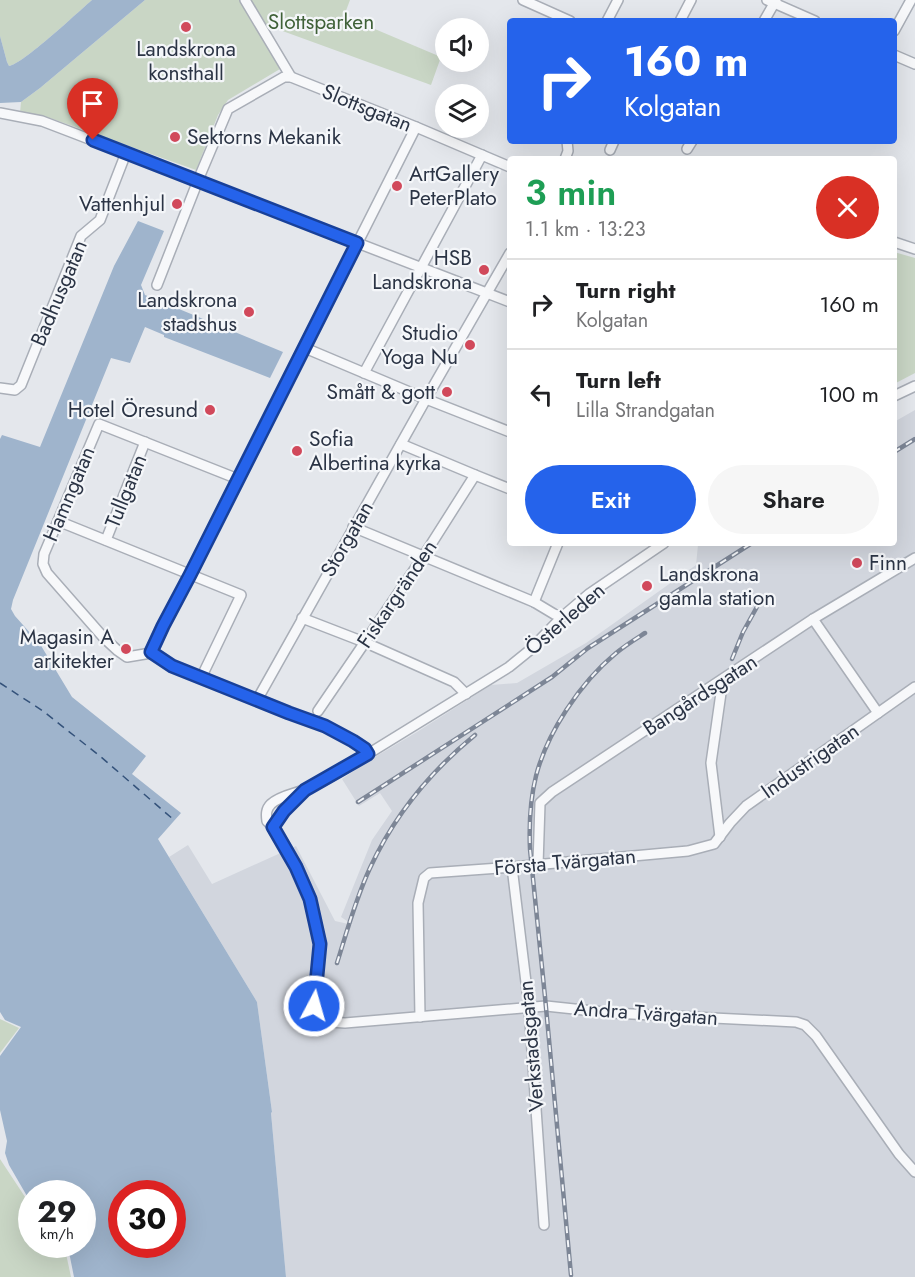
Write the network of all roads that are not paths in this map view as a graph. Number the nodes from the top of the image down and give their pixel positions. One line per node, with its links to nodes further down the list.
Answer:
1 (245, 0): 15 (street)
2 (524, 0): 7 (street)
3 (618, 0): 8 (street)
4 (691, 0): 9 (street)
5 (911, 0): 12 (street)
6 (773, 1): 10 (street); 11 (street)
7 (563, 18)
8 (609, 18)
9 (682, 18)
10 (765, 18)
11 (809, 18)
12 (897, 26)
13 (897, 56): 14 (street)
14 (915, 64)
15 (291, 77): 17 (street, Slottsgatan); 21 (street)
16 (0, 113): 18 (street)
17 (416, 127): 19 (street, Slottsgatan); 22 (street)
18 (126, 153): 21 (street); 33 (street, Badhusgatan)
19 (482, 155): 20 (street, Slottsgatan); 26 (street)
20 (507, 166)
21 (198, 181): 22 (street); 27 (street)
22 (357, 243): 26 (street); 30 (street)
23 (897, 244): 24 (street)
24 (915, 249)
25 (507, 258): 28 (street, Storgatan)
26 (422, 268): 28 (street); 31 (street)
27 (157, 285)
28 (487, 293): 29 (street); 35 (street, Storgatan)
29 (507, 301)
30 (305, 348): 31 (street); 40 (street)
31 (364, 373): 35 (street)
32 (915, 386): 34 (street)
33 (0, 387)
34 (897, 395)
35 (426, 399): 36 (street); 38 (street, Storgatan)
36 (507, 431)
37 (145, 442): 40 (street); 42 (street, Hamngatan); 44 (street, Tullgatan)
38 (401, 444): 39 (street); 43 (street, Storgatan)
39 (475, 476): 41 (street); 47 (street, Fiskargränden)
40 (238, 479): 49 (street)
41 (507, 488)
42 (58, 521): 44 (street); 55 (street, Hamngatan)
43 (353, 527): 47 (street); 52 (street, Storgatan)
44 (106, 540): 49 (street)
45 (557, 546): 50 (street)
46 (660, 546): 51 (street, Österleden)
47 (423, 557): 50 (street); 54 (street, Fiskargränden)
48 (915, 558): 53 (street, Bangårdsgatan)
49 (190, 575): 55 (street); 56 (street)
50 (534, 602): 51 (street)
51 (562, 617): 59 (street, Österleden)
52 (302, 618): 54 (street); 60 (street, Storgatan)
53 (813, 620): 57 (street, Bangårdsgatan); 62 (street)
54 (364, 642): 59 (street); 61 (street, Fiskargränden)
55 (151, 652): 56 (street)
56 (201, 678): 60 (street)
57 (723, 679): 66 (street); 67 (street, Bangårdsgatan)
58 (915, 687): 62 (street, Industrigatan)
59 (466, 694): 63 (street, Österleden)
60 (257, 700): 63 (street)
61 (318, 711)
62 (878, 713): 66 (street, Industrigatan)
63 (368, 754): 64 (street, Österleden)
64 (305, 790): 65 (street); 65 (street)
65 (273, 827): 70 (street, Andra Tvärgatan)
66 (717, 841): 67 (street, Första Tvärgatan)
67 (538, 865): 68 (street, Första Tvärgatan)
68 (512, 867): 69 (street, Verkstadsgatan); 70 (street, Första Tvärgatan)
69 (529, 1007): 70 (street, Andra Tvärgatan); 71 (street, Andra Tvärgatan); 72 (street, Verkstadsgatan)
70 (420, 1017)
71 (915, 1172)
72 (544, 1225)

